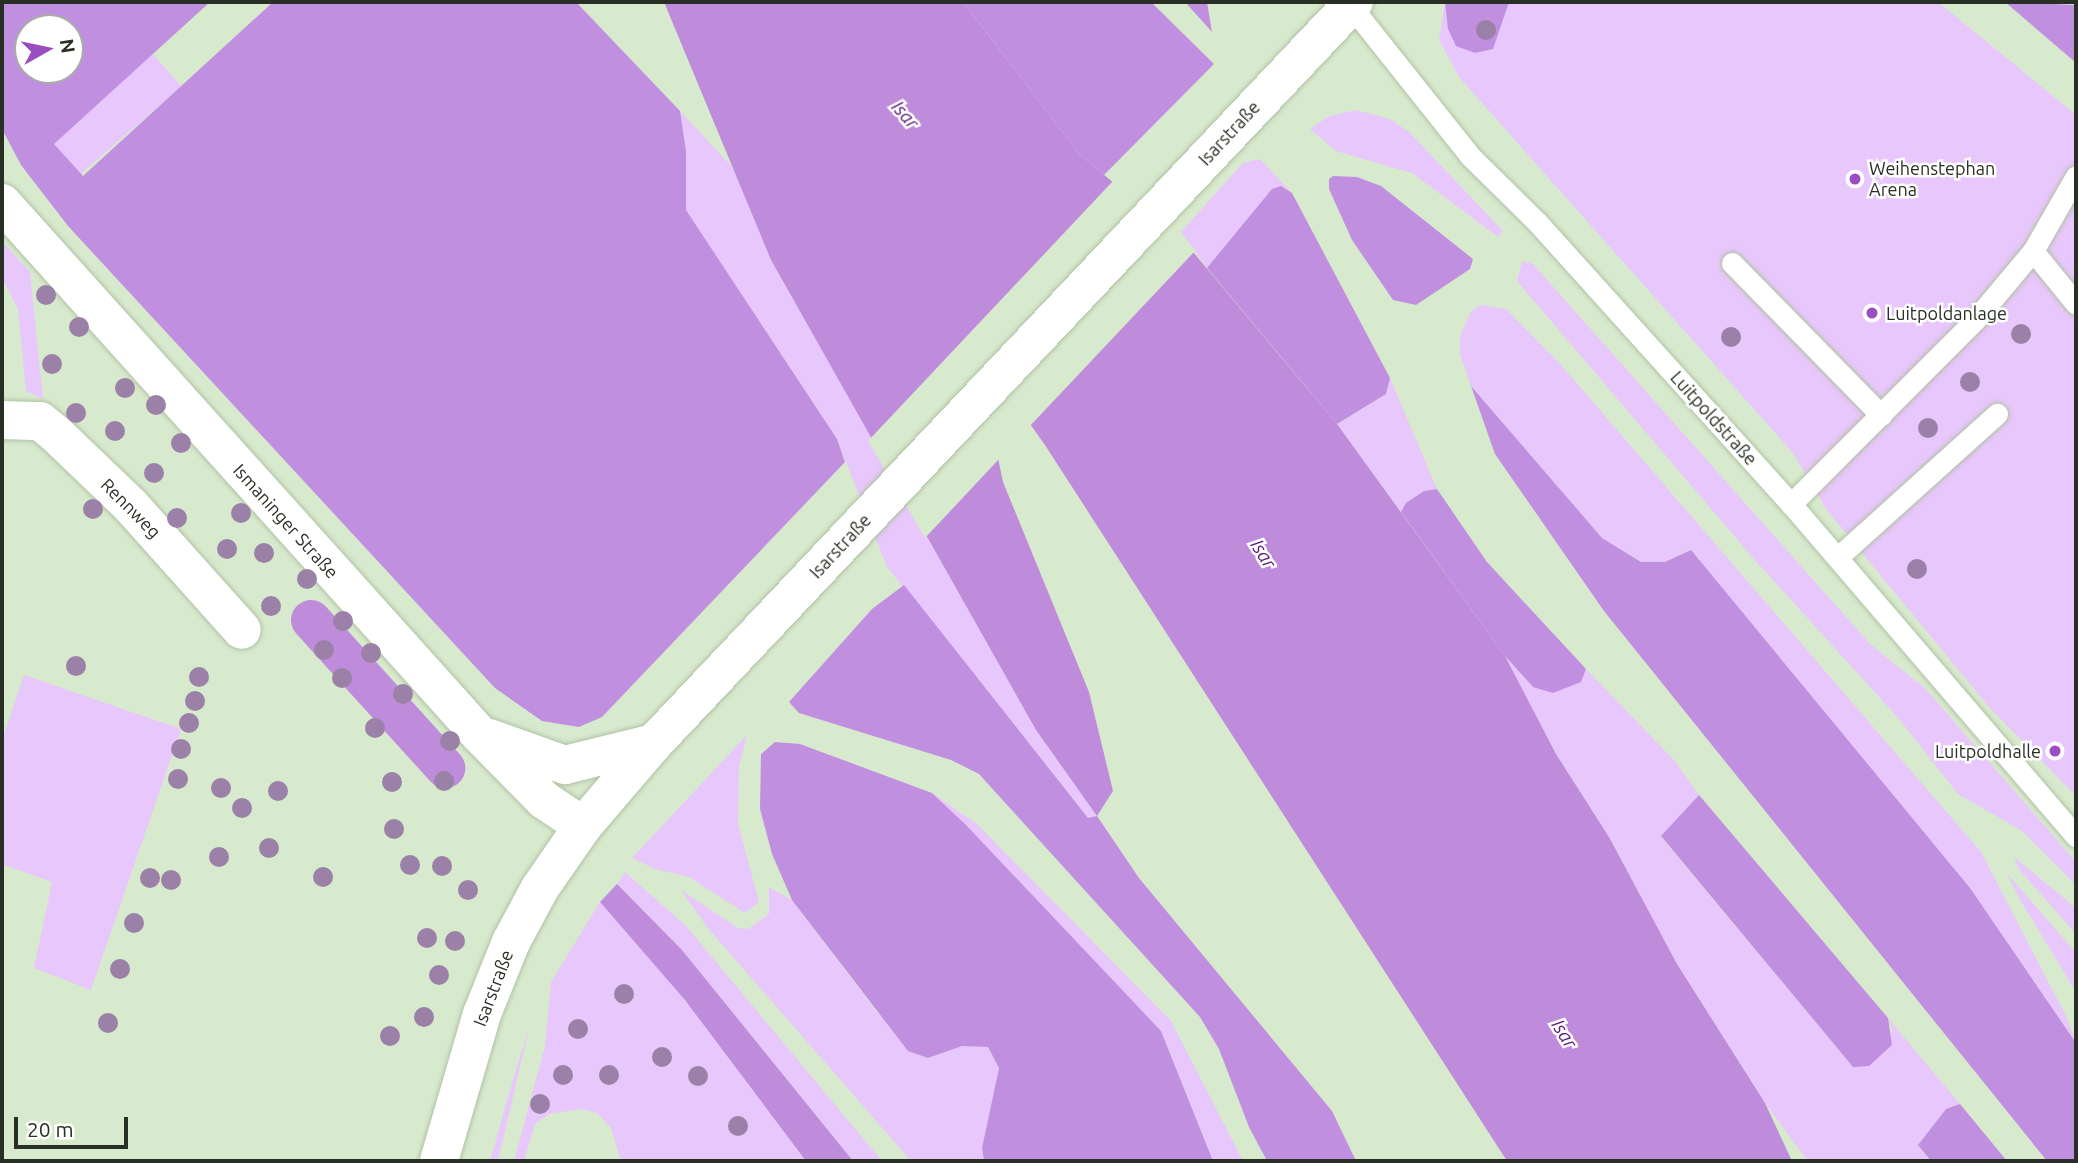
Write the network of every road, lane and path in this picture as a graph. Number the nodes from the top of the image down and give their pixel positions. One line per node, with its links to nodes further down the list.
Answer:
1 (1351, 3): 10 (lane, Luitpoldstraße); 14 (main road, Isarstraße)
2 (2076, 176): 4 (lane)
3 (2, 203): 13 (main road, Ismaninger Straße)
4 (2033, 251): 6 (lane); 8 (lane)
5 (1732, 263): 8 (lane)
6 (2076, 304)
7 (1997, 414): 11 (lane)
8 (1881, 415): 10 (lane)
9 (2, 420): 12 (main road, Rennweg)
10 (1791, 505): 11 (lane, Luitpoldstraße)
11 (1838, 557): 16 (lane, Luitpoldstraße)
12 (242, 630)
13 (480, 735): 14 (main road); 15 (main road, Ismaninger Straße)
14 (654, 743): 15 (main road, Isarstraße)
15 (583, 826): 17 (main road, Isarstraße)
16 (2076, 837)
17 (439, 1161)

